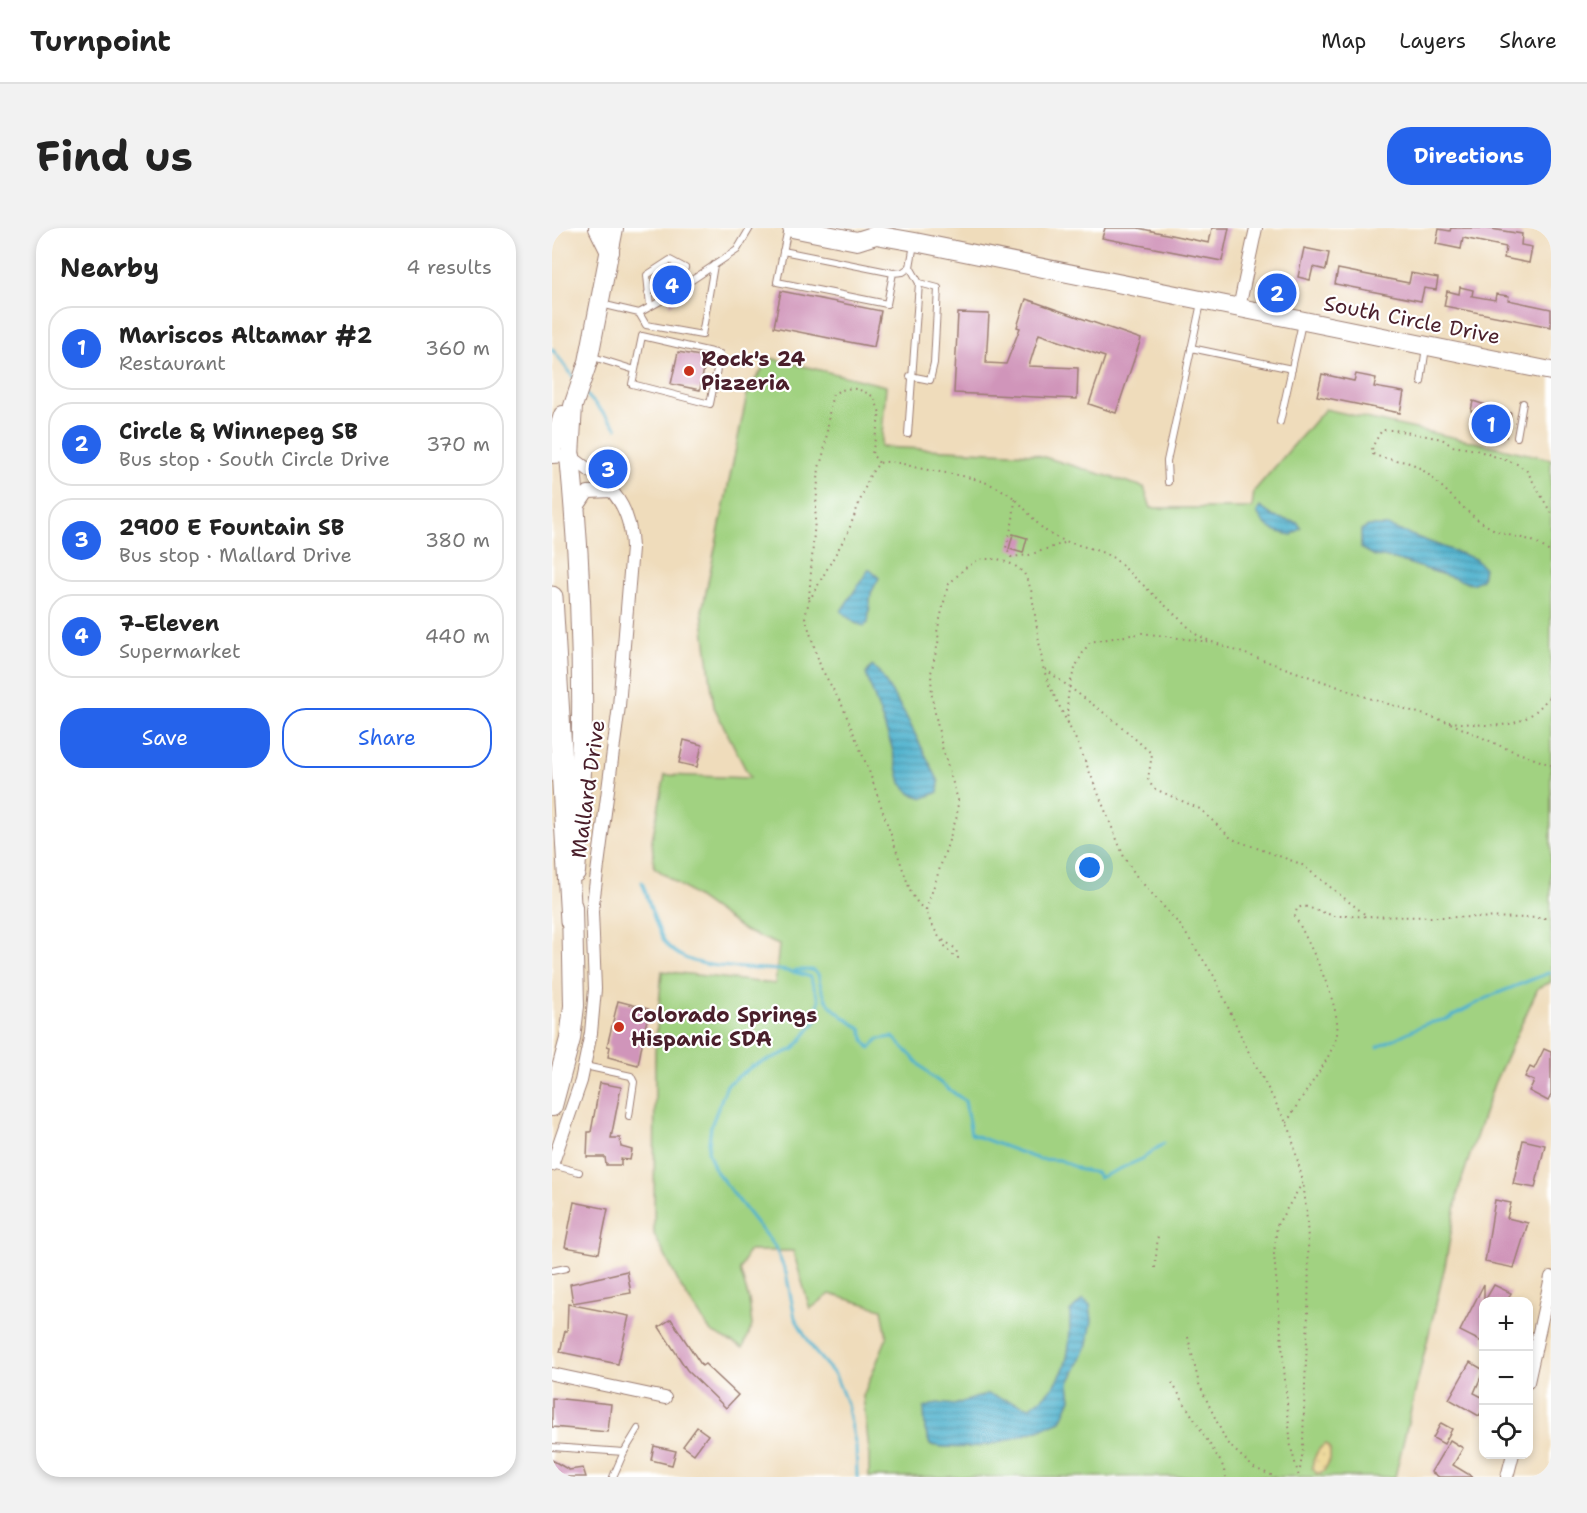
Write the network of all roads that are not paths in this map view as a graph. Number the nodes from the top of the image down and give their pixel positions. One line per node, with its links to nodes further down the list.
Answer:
1 (598, 228): 9 (main road)
2 (614, 228): 9 (main road)
3 (750, 228): 10 (lane)
4 (790, 228): 6 (main road, South Circle Drive); 8 (lane)
5 (1256, 228): 24 (street)
6 (872, 231): 7 (main road, South Circle Drive)
7 (915, 242): 11 (lane); 21 (main road, South Circle Drive)
8 (783, 251): 14 (lane); 14 (lane)
9 (610, 252): 22 (main road)
10 (714, 265): 15 (lane); 25 (lane)
11 (910, 267): 14 (lane); 17 (lane)
12 (685, 268): 13 (lane); 15 (lane); 19 (lane)
13 (678, 272)
14 (893, 273)
15 (699, 276): 16 (lane)
16 (686, 284)
17 (919, 284): 33 (lane); 33 (lane)
18 (658, 286): 19 (lane)
19 (648, 293): 23 (lane)
20 (666, 298): 23 (lane)
21 (1201, 300): 24 (main road, South Circle Drive); 28 (lane)
22 (600, 304): 25 (lane); 29 (main road)
23 (650, 306): 25 (lane)
24 (1239, 308): 26 (main road, South Circle Drive)
25 (639, 313)
26 (1302, 321): 27 (main road, South Circle Drive); 30 (lane)
27 (1426, 346): 32 (main road, South Circle Drive); 34 (lane)
28 (1191, 348): 30 (lane); 41 (lane)
29 (589, 359): 31 (lane); 36 (main road)
30 (1292, 369): 37 (lane)
31 (634, 370): 31 (lane)
32 (1551, 371)
33 (910, 376): 38 (lane)
34 (1421, 382)
35 (1523, 403): 39 (lane)
36 (562, 415): 40 (main road)
37 (1280, 422)
38 (908, 434)
39 (1517, 437)
40 (558, 454): 42 (street, Mallard Drive); 43 (highway)
41 (1168, 482)
42 (612, 490): 43 (street); 46 (street, Mallard Drive)
43 (575, 512): 45 (highway)
44 (552, 597): 45 (highway)
45 (571, 921): 47 (highway)
46 (585, 1066): 48 (lane); 49 (street, Mallard Drive)
47 (552, 1106)
48 (629, 1116)
49 (552, 1165): 50 (lane)
50 (579, 1172)
51 (566, 1268): 52 (lane)
52 (552, 1271)
53 (1551, 1277): 54 (street)
54 (1533, 1359)
55 (552, 1374): 56 (street)
56 (665, 1398)
57 (638, 1429): 59 (lane)
58 (552, 1447): 59 (lane)
59 (624, 1452): 61 (lane)
60 (1512, 1459): 62 (street)
61 (613, 1477)
62 (1507, 1477)

